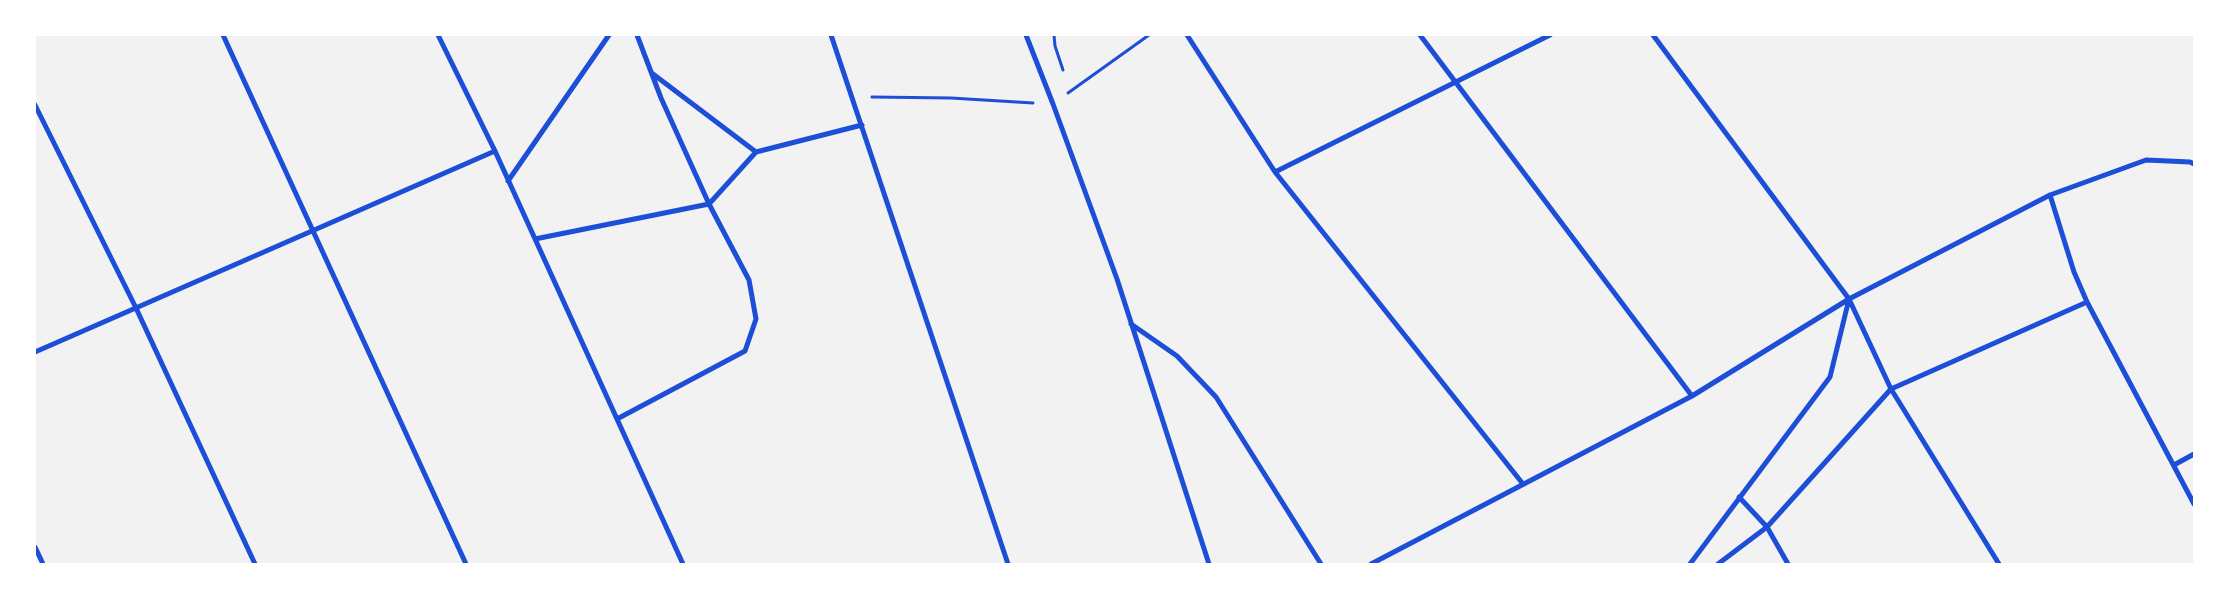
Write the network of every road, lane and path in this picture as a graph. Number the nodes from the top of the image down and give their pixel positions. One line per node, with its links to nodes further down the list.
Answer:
1 (223, 35): 30 (street)
2 (445, 35): 13 (street)
3 (609, 35): 27 (street)
4 (637, 35): 14 (street)
5 (831, 35): 19 (street)
6 (1026, 35): 20 (street)
7 (1054, 35): 15 (path)
8 (1149, 35): 18 (path)
9 (1187, 35): 26 (street)
10 (1420, 35): 16 (street)
11 (1550, 35): 16 (street)
12 (1653, 35): 32 (street)
13 (438, 36): 23 (street)
14 (652, 74): 24 (street); 29 (street)
15 (1064, 74)
16 (1455, 82): 26 (street); 38 (street)
17 (1066, 83): 18 (path)
18 (1069, 92): 20 (path)
19 (852, 97): 20 (path); 22 (street)
20 (1053, 104): 35 (street)
21 (35, 105): 34 (street)
22 (862, 126): 24 (street); 51 (street)
23 (495, 152): 27 (street); 30 (street)
24 (756, 152): 29 (street)
25 (2192, 163): 28 (street)
26 (1275, 172): 42 (street)
27 (508, 182): 31 (street)
28 (2050, 195): 32 (street); 33 (street)
29 (710, 204): 31 (street); 39 (street)
30 (313, 231): 34 (street); 49 (street)
31 (535, 239): 39 (street)
32 (1849, 299): 37 (street); 38 (street); 43 (street)
33 (2087, 302): 37 (street); 41 (street)
34 (136, 308): 36 (street); 48 (street)
35 (1131, 323): 52 (street); 53 (street)
36 (35, 352)
37 (1891, 389): 45 (street); 58 (street)
38 (1692, 396): 42 (street)
39 (617, 419): 50 (street)
40 (2194, 454): 41 (street)
41 (2174, 465): 44 (street)
42 (1523, 484): 54 (street)
43 (1739, 498): 45 (street); 55 (street)
44 (2194, 504)
45 (1767, 527): 56 (street); 57 (street)
46 (35, 547): 47 (street)
47 (43, 564)
48 (256, 564)
49 (466, 564)
50 (682, 564)
51 (1008, 564)
52 (1209, 564)
53 (1321, 564)
54 (1371, 564)
55 (1690, 564)
56 (1718, 564)
57 (1788, 564)
58 (1999, 564)

